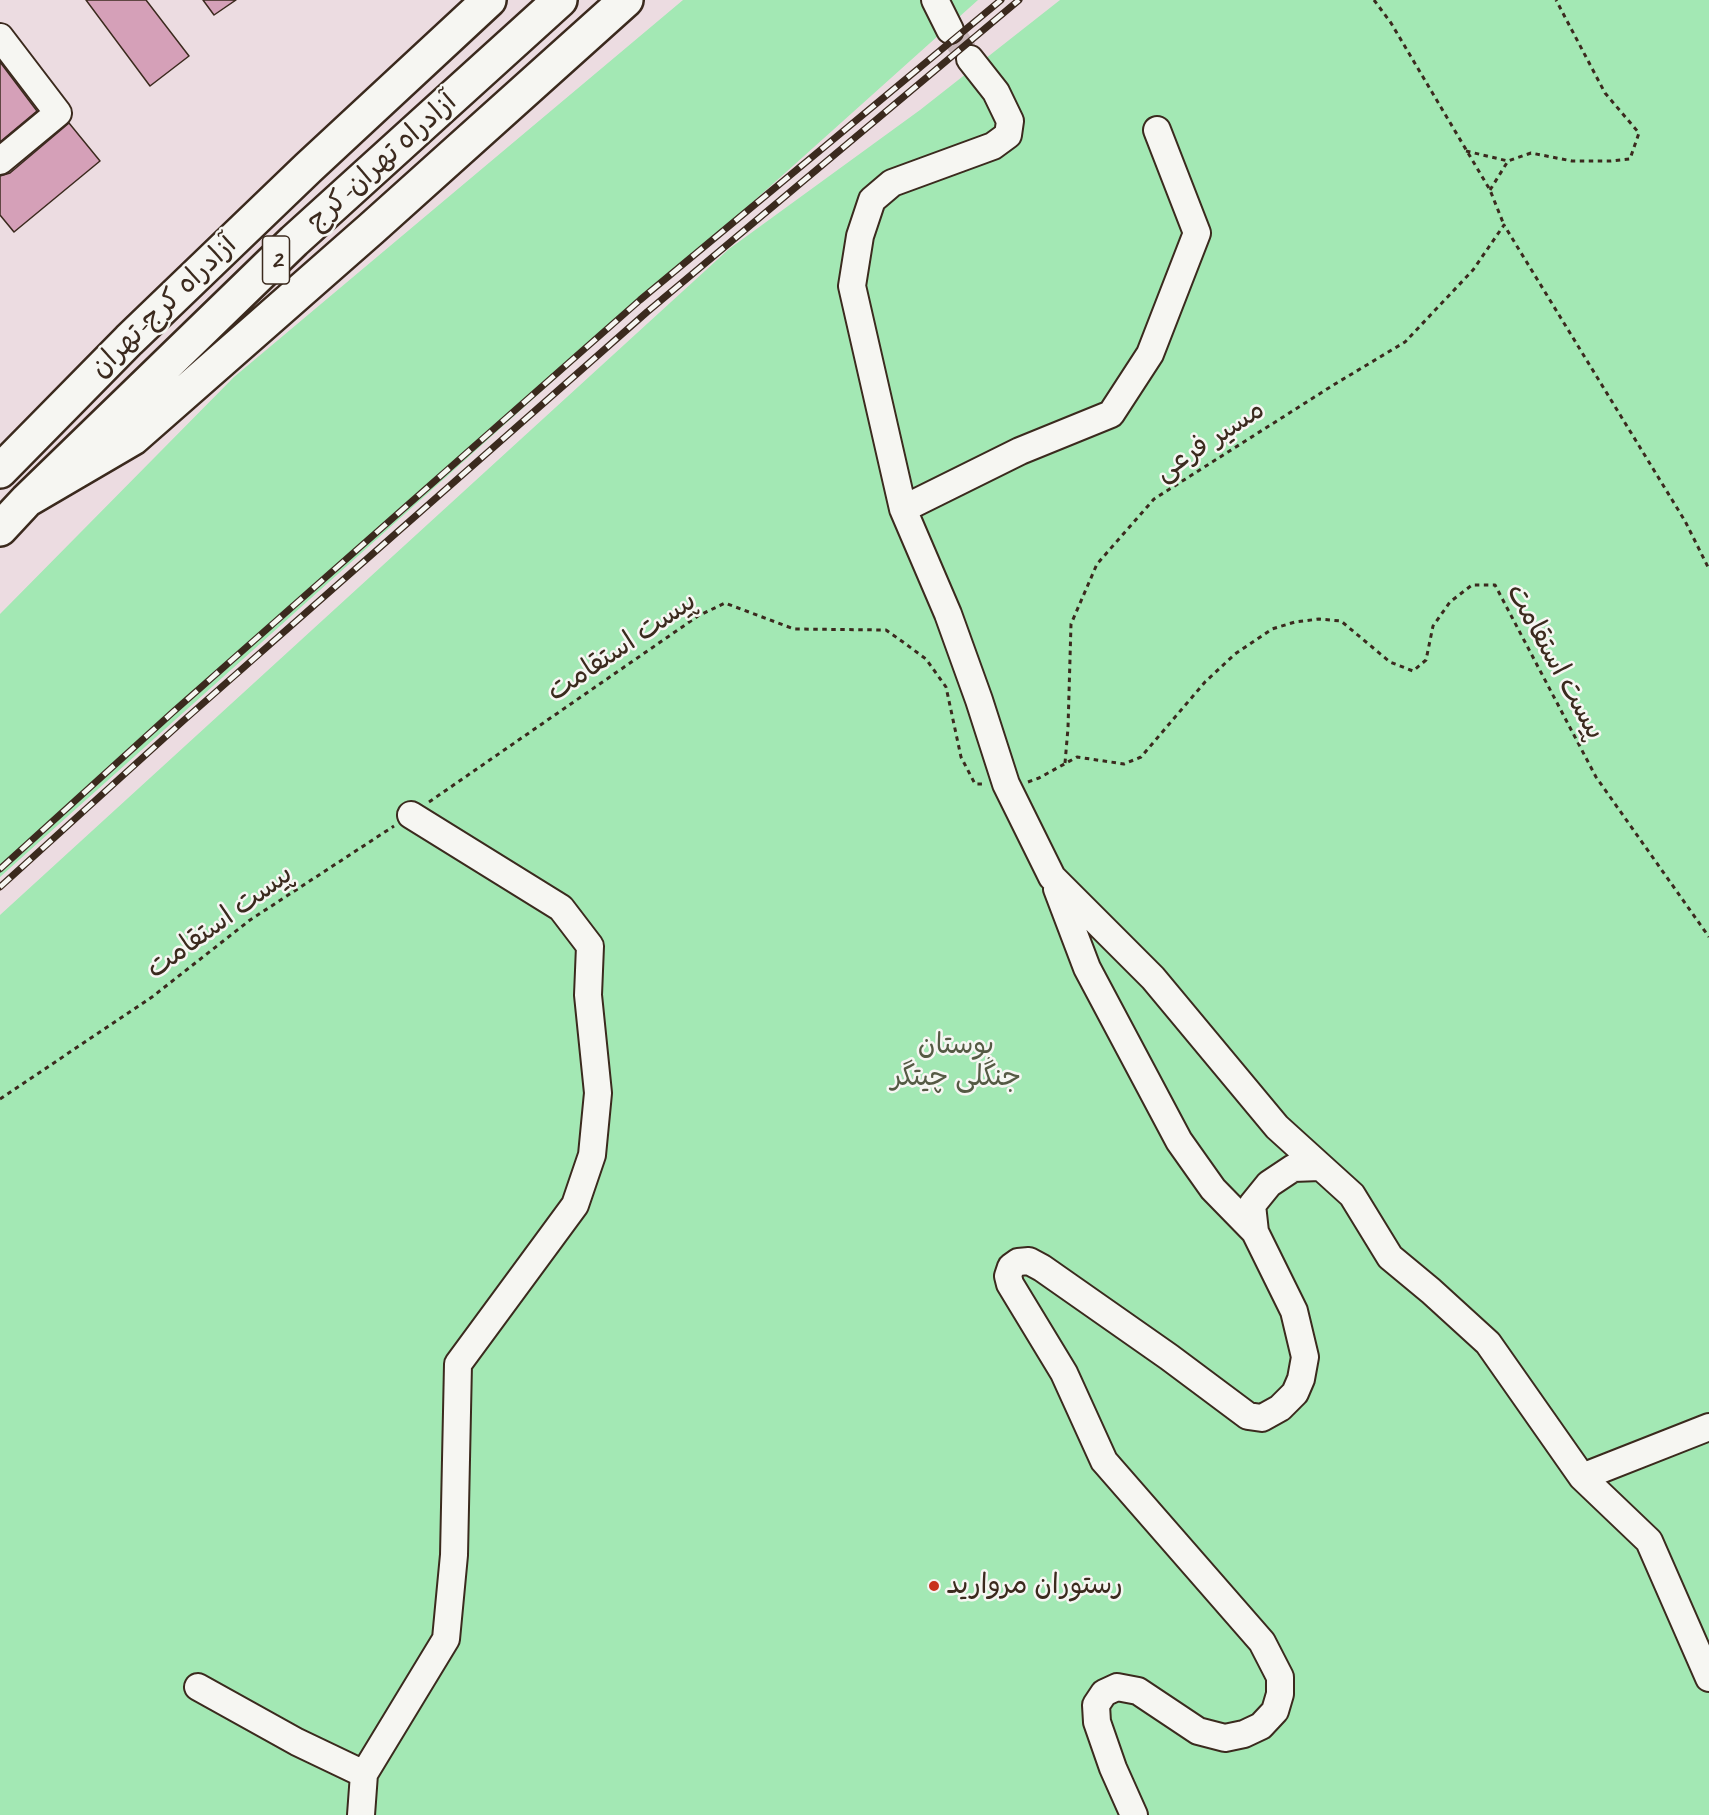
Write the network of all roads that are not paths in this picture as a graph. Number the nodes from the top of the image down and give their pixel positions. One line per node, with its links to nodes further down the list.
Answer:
1 (489, 0): 10 (highway, آزادراه کرج-تهران / 2)
2 (560, 0): 11 (highway, آزادراه تهران-کرج / 2)
3 (626, 0): 11 (highway)
4 (935, 0): 5 (street)
5 (950, 30)
6 (0, 37): 9 (street)
7 (970, 59): 12 (street)
8 (1157, 130): 12 (street)
9 (0, 161)
10 (0, 471)
11 (27, 500): 13 (highway, آزادراه تهران-کرج / 2)
12 (903, 509): 15 (street)
13 (0, 529)
14 (411, 815): 22 (street)
15 (1052, 877): 16 (street); 17 (street)
16 (1320, 1167): 17 (street); 19 (street)
17 (1255, 1232): 24 (street)
18 (1709, 1427): 19 (street)
19 (1582, 1477): 20 (street)
20 (1709, 1678)
21 (198, 1687): 22 (street)
22 (364, 1774): 23 (street)
23 (361, 1815)
24 (1134, 1815)

